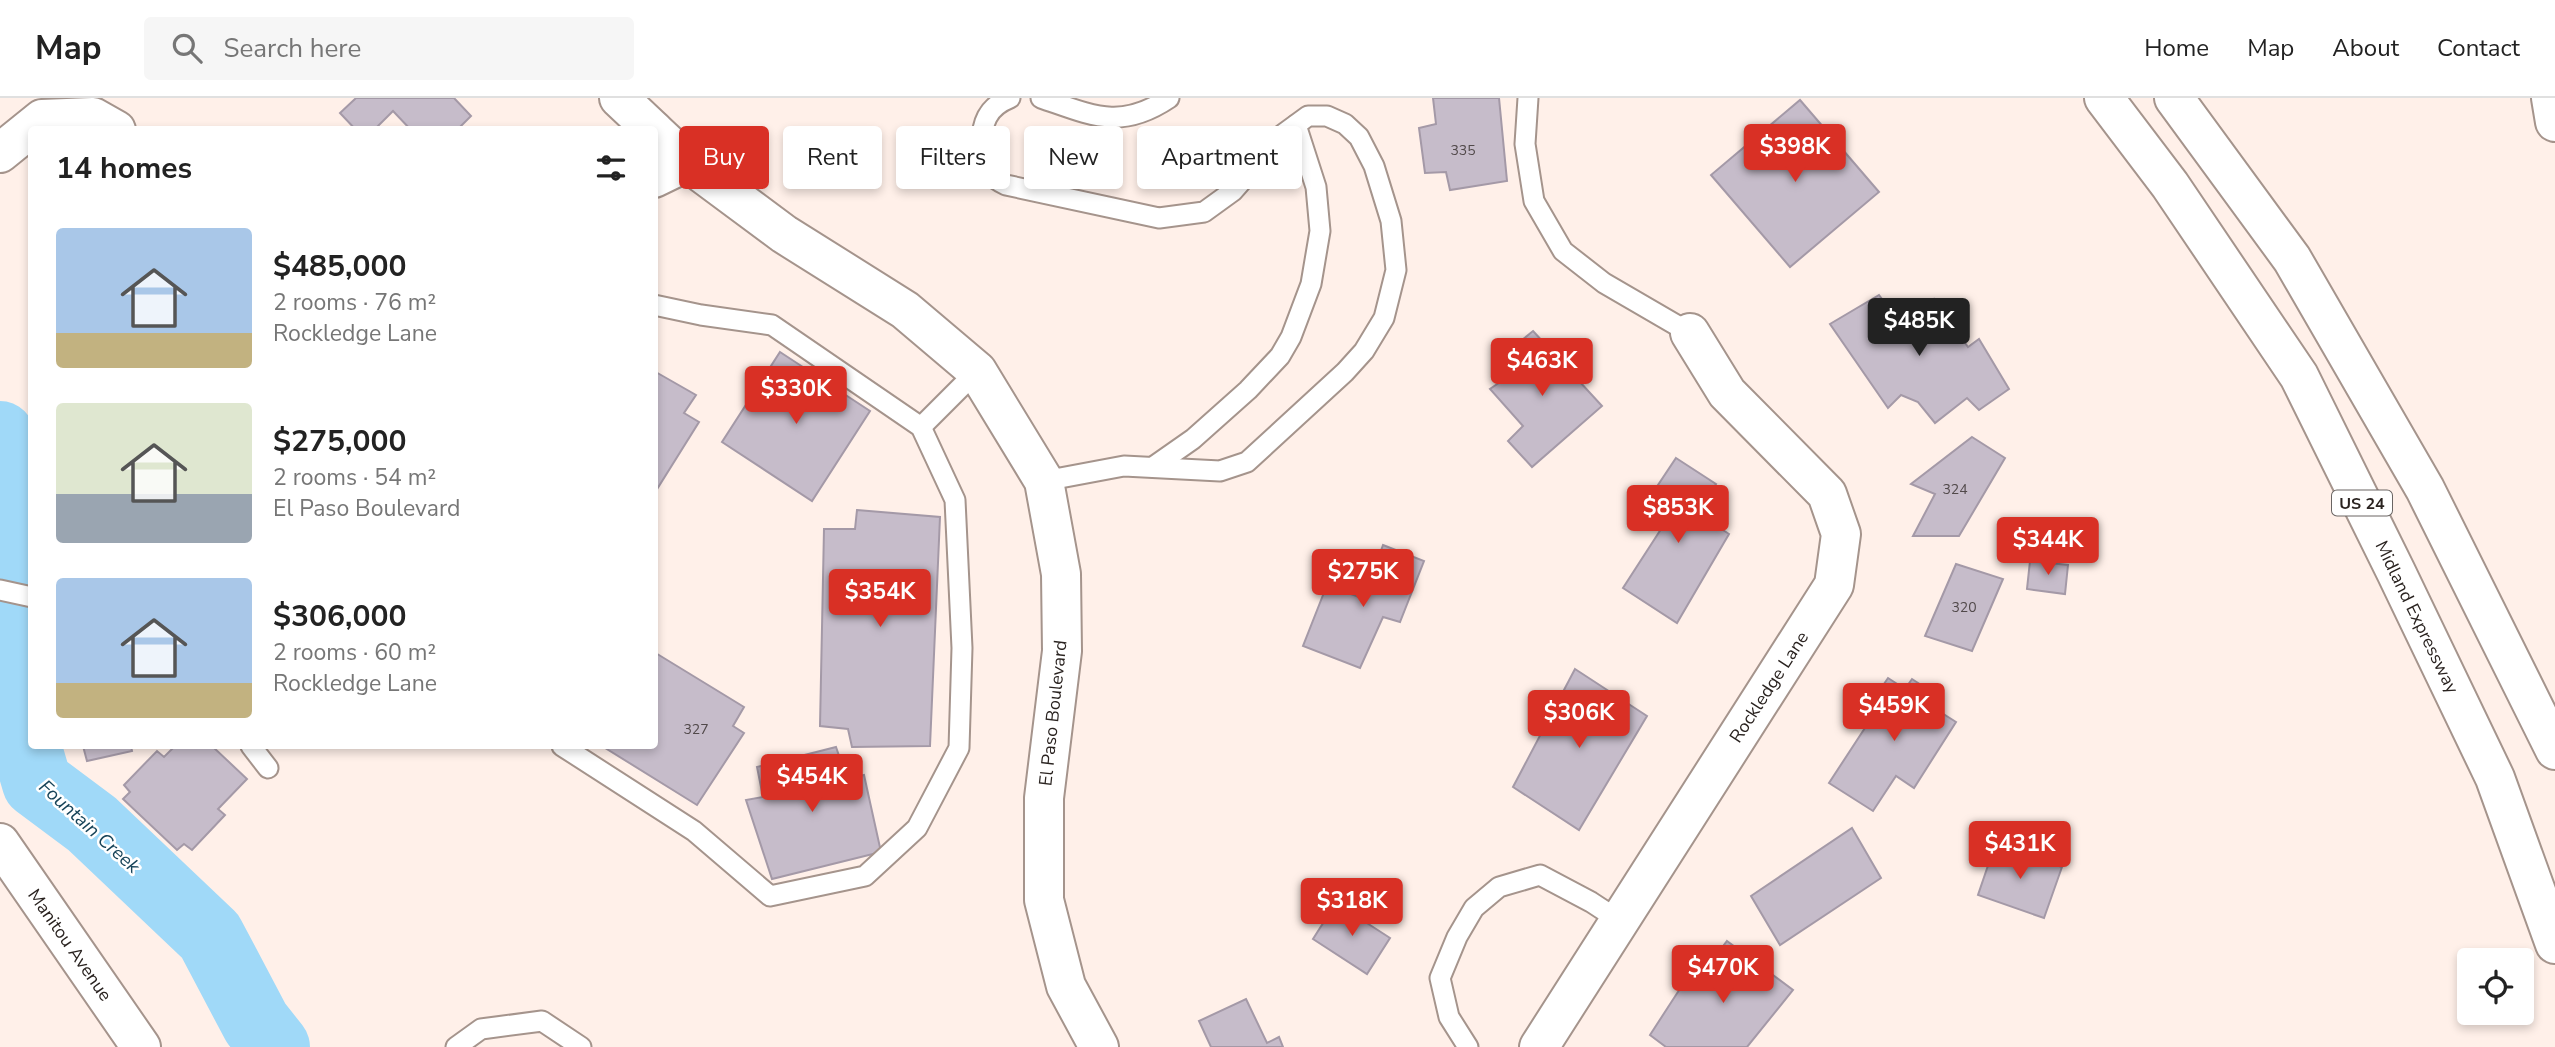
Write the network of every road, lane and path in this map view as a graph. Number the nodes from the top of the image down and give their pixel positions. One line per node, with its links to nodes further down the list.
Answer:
1 (619, 98): 13 (main road, El Paso Boulevard)
2 (1010, 98): 11 (lane)
3 (1041, 98): 4 (lane)
4 (1169, 98)
5 (1528, 98): 19 (lane)
6 (2104, 98): 32 (main road, Midland Expressway / US 24)
7 (2174, 98): 28 (main road)
8 (2551, 98): 10 (main road)
9 (98, 115): 12 (main road)
10 (2555, 122)
11 (1296, 125): 22 (lane); 22 (lane)
12 (33, 126)
13 (650, 126)
14 (28, 130): 16 (main road)
15 (658, 139): 17 (main road, El Paso Boulevard)
16 (0, 153)
17 (671, 170): 20 (main road, El Paso Boulevard)
18 (658, 306): 21 (lane)
19 (1690, 333): 31 (main road, Rockledge Lane)
20 (977, 371): 21 (lane); 23 (main road, El Paso Boulevard)
21 (920, 427): 27 (lane)
22 (1153, 467): 23 (lane)
23 (1044, 481): 36 (main road, El Paso Boulevard)
24 (0, 590): 25 (lane)
25 (28, 596)
26 (253, 749): 29 (lane)
27 (567, 749)
28 (2555, 750)
29 (268, 768)
30 (0, 843): 33 (main road, Manitou Avenue)
31 (1620, 921): 37 (lane); 38 (main road, Rockledge Lane)
32 (2555, 944)
33 (141, 1047)
34 (456, 1047): 35 (lane)
35 (581, 1047)
36 (1099, 1047)
37 (1468, 1047)
38 (1539, 1047)

